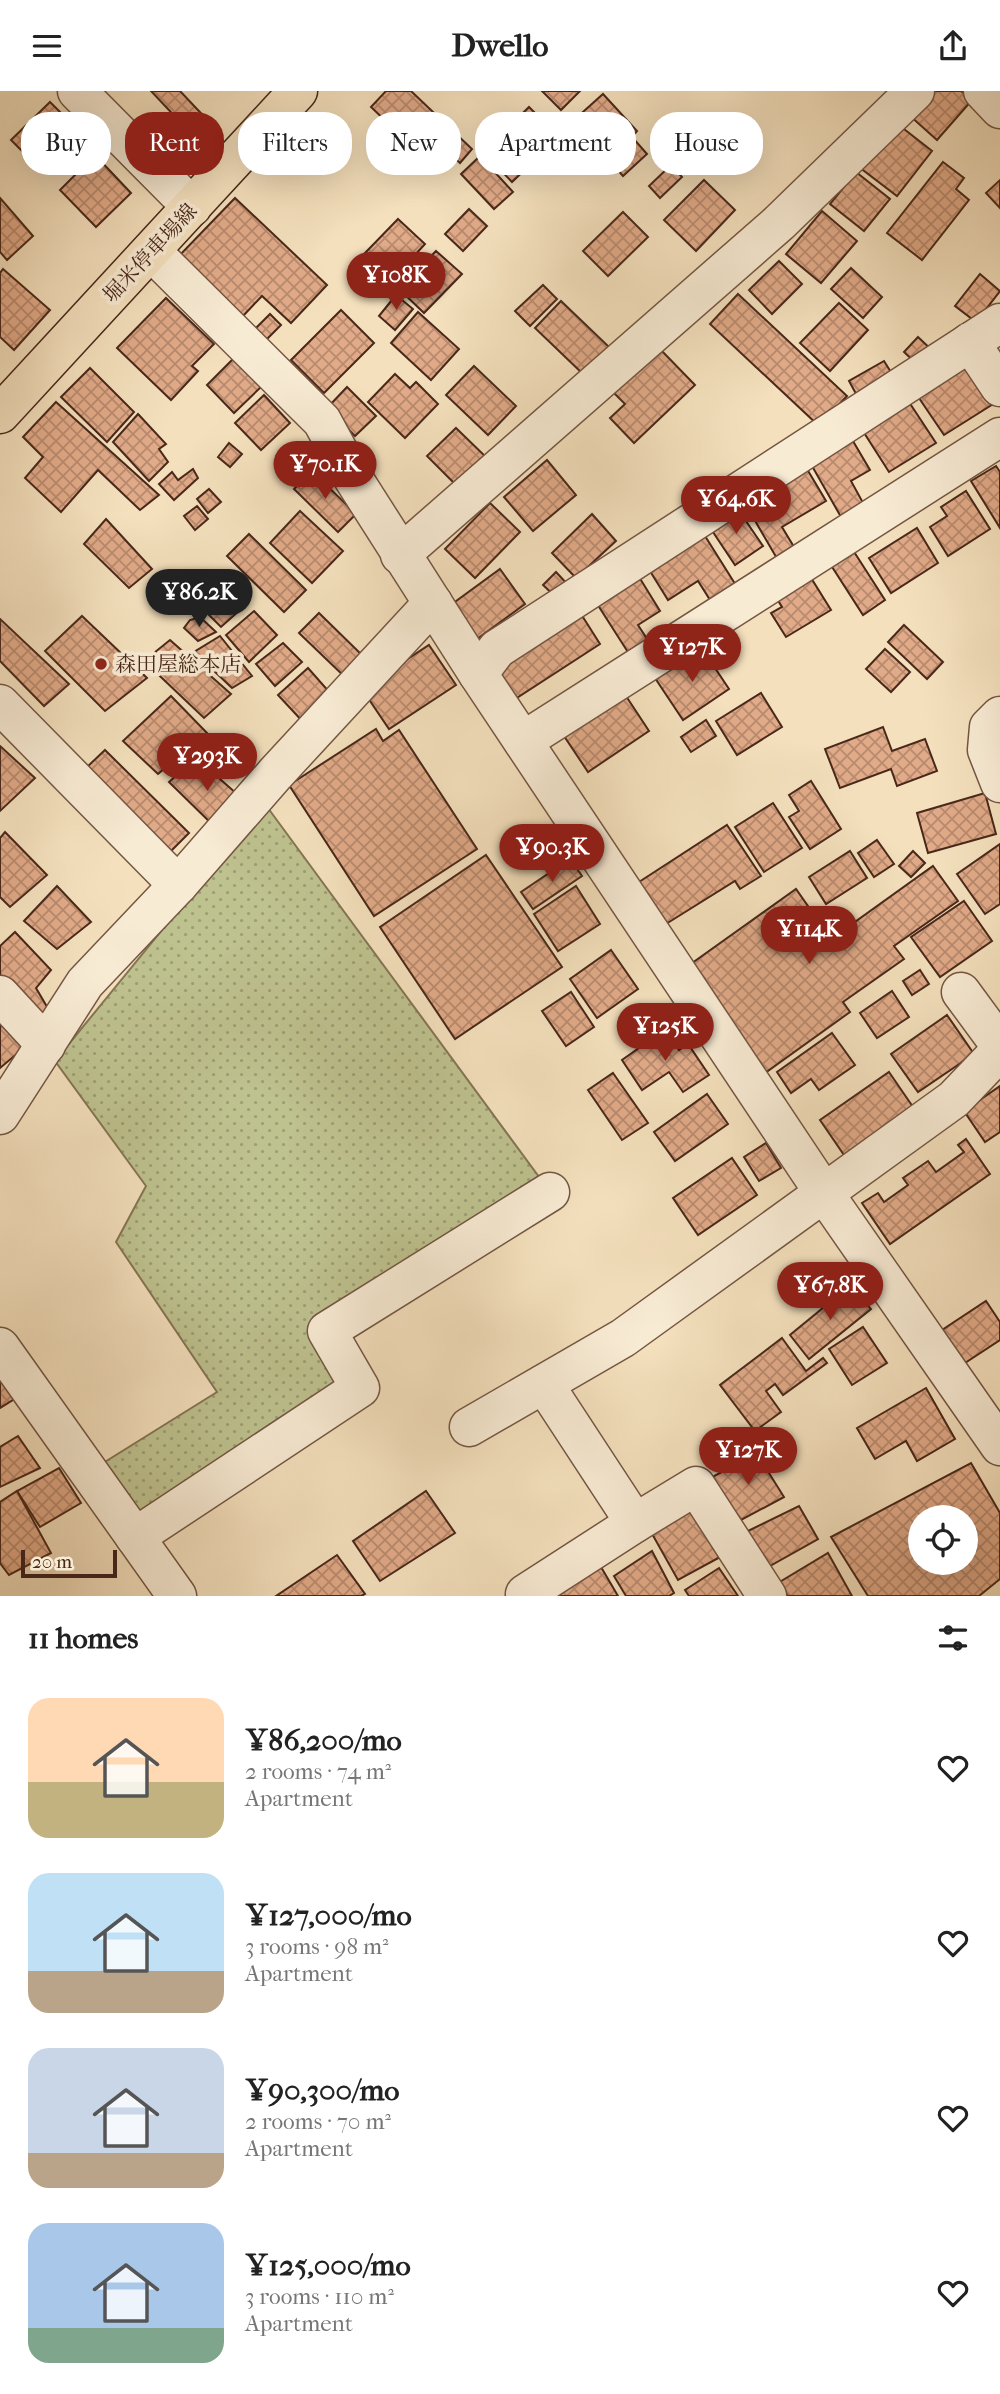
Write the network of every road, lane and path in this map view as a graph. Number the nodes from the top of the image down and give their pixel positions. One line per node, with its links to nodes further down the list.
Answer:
1 (77, 91): 6 (street)
2 (298, 91): 6 (main road, 堀米停車場線)
3 (915, 91): 12 (street)
4 (982, 91): 5 (street)
5 (1000, 109)
6 (192, 207): 7 (main road, 堀米停車場線)
7 (150, 251): 10 (main road, 堀米停車場線); 12 (street)
8 (985, 332): 9 (street); 14 (street)
9 (1000, 387)
10 (0, 414)
11 (1000, 437): 17 (street)
12 (400, 555): 13 (street)
13 (432, 603): 14 (street); 19 (street)
14 (478, 674): 17 (street)
15 (0, 704): 19 (street)
16 (1000, 716): 18 (street)
17 (523, 741): 26 (street)
18 (1000, 783)
19 (178, 885): 22 (street)
20 (961, 992): 23 (street)
21 (0, 995): 22 (street)
22 (46, 1045): 24 (street)
23 (1000, 1048): 26 (street)
24 (0, 1115)
25 (550, 1192): 32 (street)
26 (824, 1193): 28 (street); 30 (street)
27 (0, 1347): 32 (street)
28 (544, 1384): 29 (street); 31 (street)
29 (469, 1427)
30 (1000, 1446)
31 (635, 1523): 34 (street); 35 (street)
32 (135, 1537): 33 (street)
33 (177, 1596)
34 (526, 1596)
35 (767, 1596)

